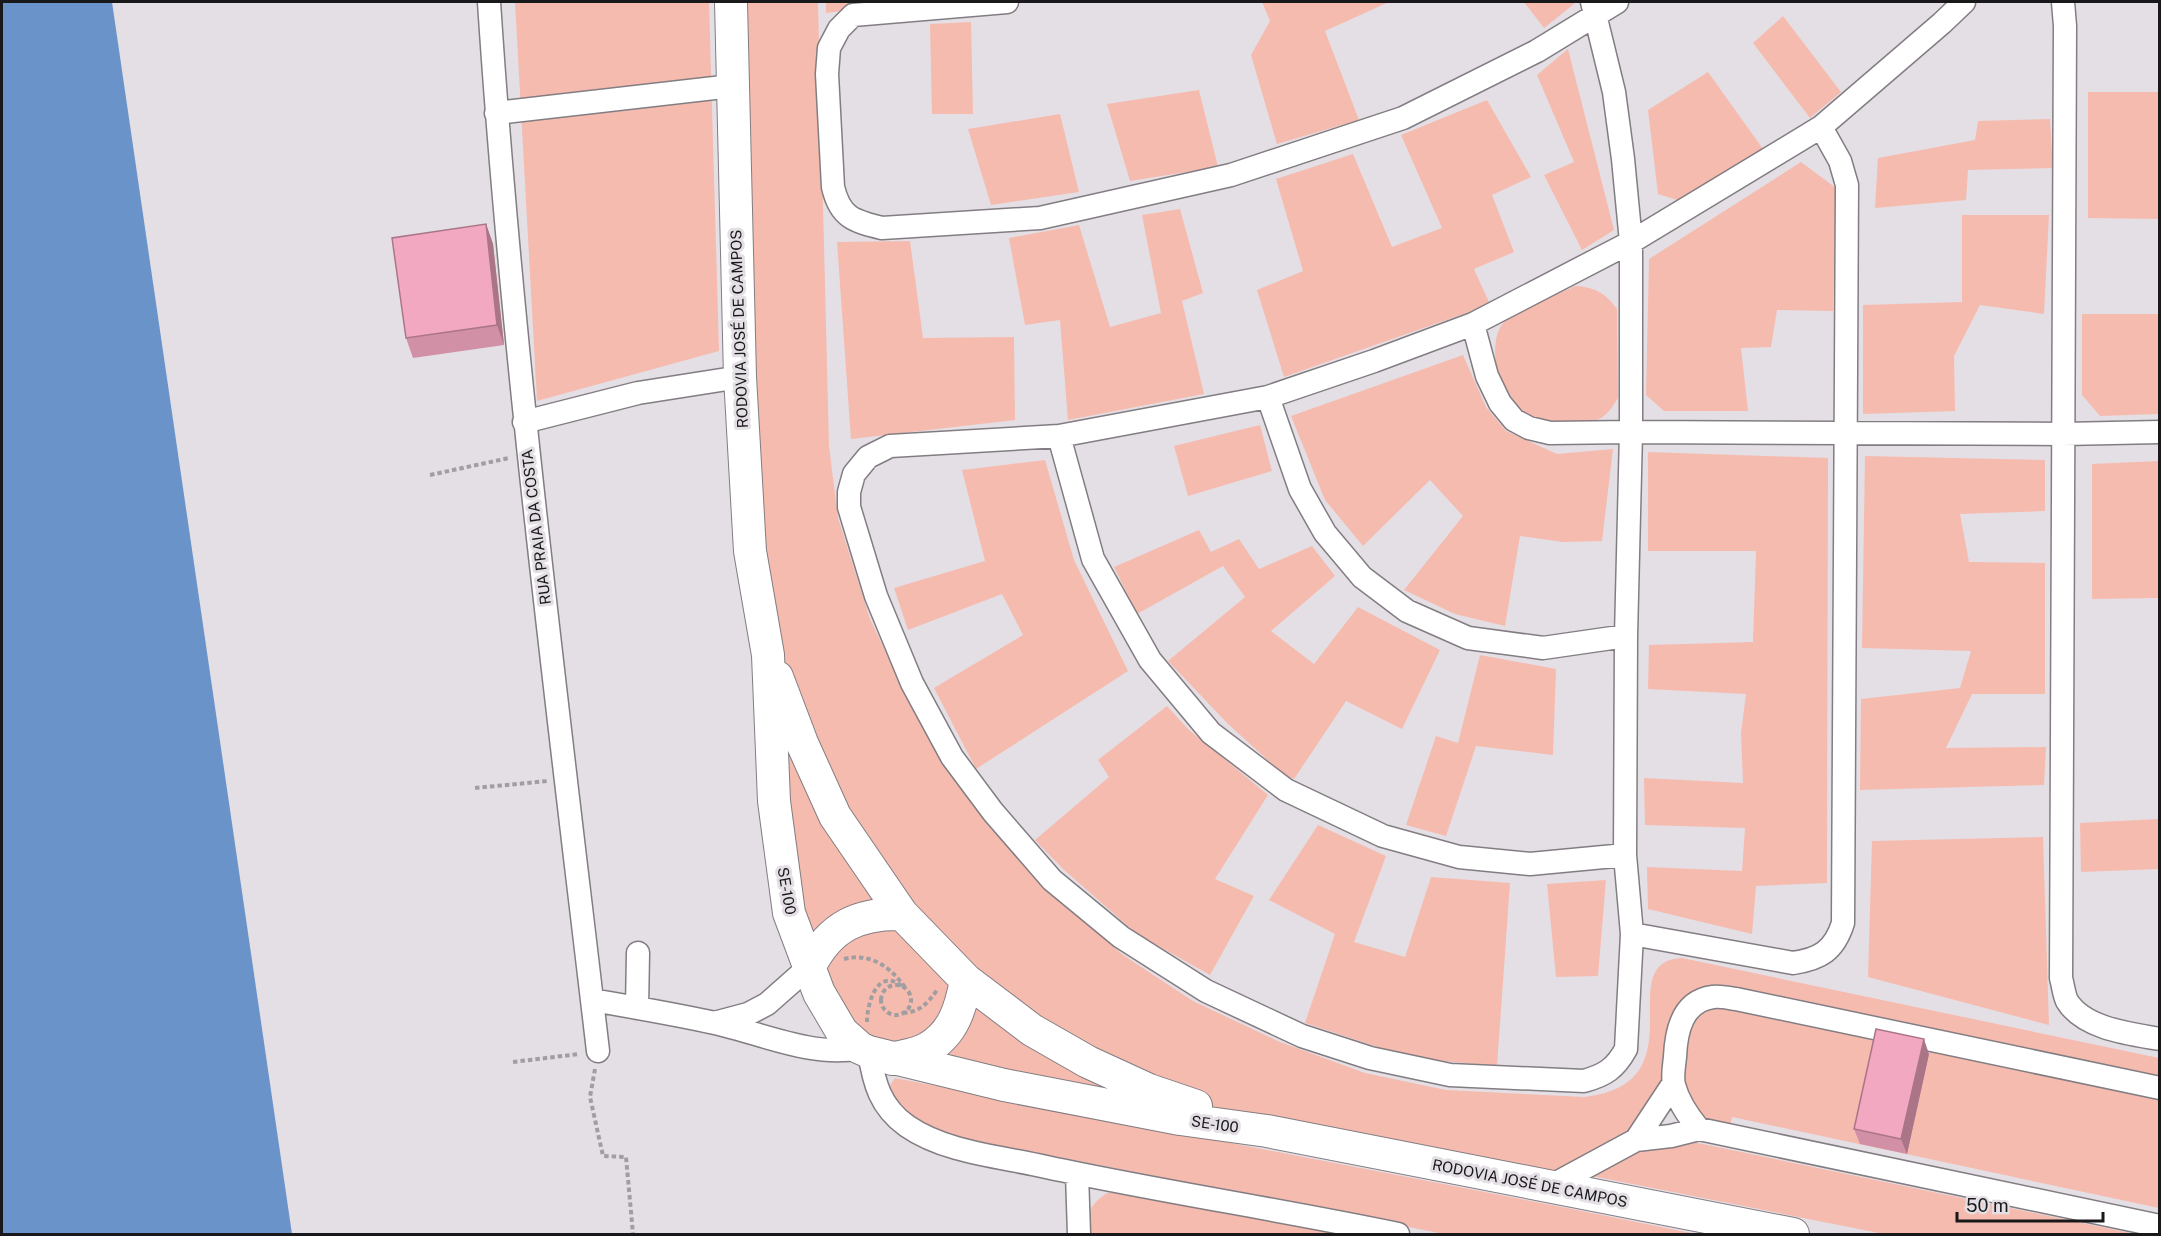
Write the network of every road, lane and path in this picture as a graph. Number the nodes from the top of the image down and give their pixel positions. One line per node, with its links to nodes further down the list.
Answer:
1 (489, 2): 9 (street, RUA PRAIA DA COSTA)
2 (730, 2): 8 (main road, RODOVIA JOSÉ DE CAMPOS / SE-100)
3 (1006, 2): 7 (street)
4 (1617, 2): 7 (street)
5 (1964, 2): 10 (street)
6 (2063, 2): 19 (street)
7 (1594, 9): 11 (street)
8 (732, 86): 9 (street); 13 (main road, RODOVIA JOSÉ DE CAMPOS / SE-100)
9 (496, 113): 15 (street, RUA PRAIA DA COSTA)
10 (1821, 127): 11 (street); 17 (street)
11 (1631, 242): 12 (street); 16 (street)
12 (1473, 324): 14 (street); 16 (street)
13 (740, 377): 15 (street); 24 (main road, RODOVIA JOSÉ DE CAMPOS / SE-100)
14 (1268, 397): 20 (street); 23 (street)
15 (524, 422): 21 (street, RUA PRAIA DA COSTA)
16 (1631, 432): 17 (street); 23 (street)
17 (1846, 432): 19 (street); 29 (street)
18 (2160, 432): 19 (street)
19 (2063, 434): 39 (street)
20 (1059, 436): 27 (street); 29 (street)
21 (528, 454): 22 (path); 25 (street, RUA PRAIA DA COSTA)
22 (430, 475)
23 (1626, 636): 27 (street)
24 (768, 655): 28 (main road, SE-100 / SE-100); 32 (main road, SE-100 / SE-100)
25 (567, 779): 26 (path); 35 (street, RUA PRAIA DA COSTA)
26 (475, 788)
27 (1625, 855): 29 (street)
28 (902, 914): 31 (main road, SE-100 / SE-100); 32 (main road)
29 (1632, 934)
30 (638, 953): 36 (street)
31 (941, 954): 33 (main road, SE-100 / SE-100); 37 (path)
32 (811, 970): 34 (path); 38 (street); 41 (main road, SE-100 / SE-100)
33 (966, 980): 41 (main road); 47 (main road, SE-100 / SE-100)
34 (904, 987): 37 (path); 37 (path); 41 (path)
35 (592, 1000): 36 (street); 40 (street, RUA PRAIA DA COSTA)
36 (637, 1008): 38 (street)
37 (903, 1013)
38 (714, 1023): 41 (street)
39 (2160, 1039)
40 (598, 1051): 52 (path)
41 (873, 1053): 47 (main road, SE-100 / SE-100); 49 (street)
42 (554, 1057): 43 (path)
43 (513, 1062)
44 (1673, 1084): 45 (street); 46 (street); 48 (street)
45 (2160, 1088)
46 (1699, 1129): 48 (street); 51 (street)
47 (1268, 1131): 50 (main road, RODOVIA JOSÉ DE CAMPOS)
48 (1636, 1140): 50 (street)
49 (1077, 1174): 53 (street); 54 (street)
50 (1549, 1187): 55 (main road, RODOVIA JOSÉ DE CAMPOS)
51 (2160, 1226)
52 (633, 1234)
53 (1079, 1234)
54 (1398, 1234)
55 (1794, 1234)

